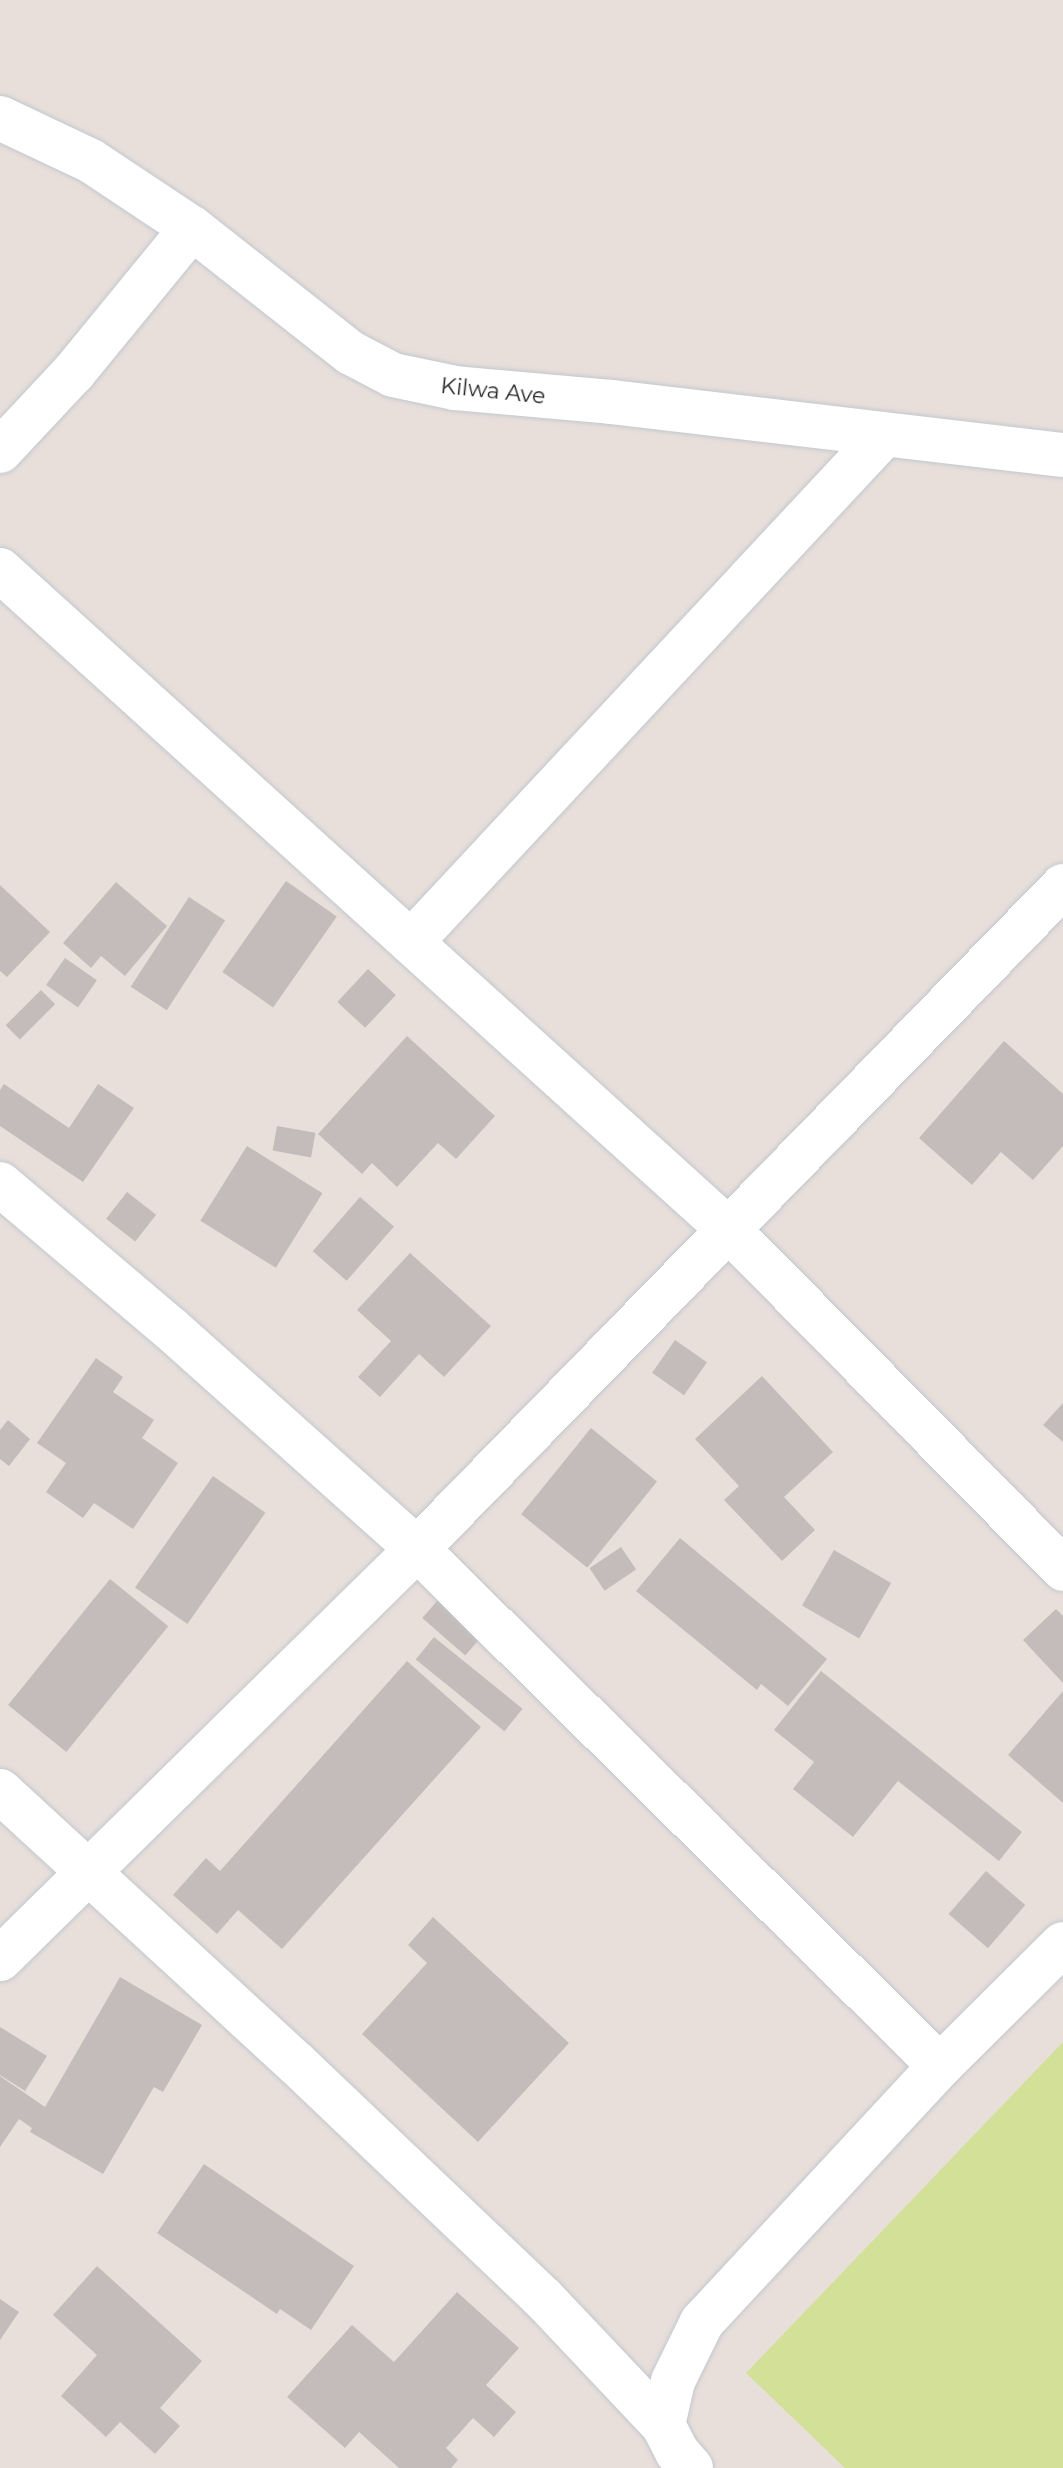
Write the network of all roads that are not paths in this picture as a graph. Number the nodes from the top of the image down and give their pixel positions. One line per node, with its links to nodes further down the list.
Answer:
1 (0, 118): 2 (street, Kilwa Ave)
2 (192, 228): 3 (street, Kilwa Ave); 4 (street)
3 (883, 436): 5 (street, Kilwa Ave); 8 (street)
4 (0, 451)
5 (1063, 455)
6 (0, 570): 8 (street)
7 (1063, 886): 10 (street)
8 (411, 942): 10 (street)
9 (0, 1184): 11 (street)
10 (729, 1230): 11 (street); 12 (street)
11 (417, 1549): 14 (street); 17 (street)
12 (1063, 1569)
13 (0, 1791): 14 (street)
14 (87, 1873): 16 (street); 18 (street)
15 (1063, 1944): 17 (street)
16 (0, 1959)
17 (940, 2066): 18 (street)
18 (663, 2425): 19 (street)
19 (691, 2468)

